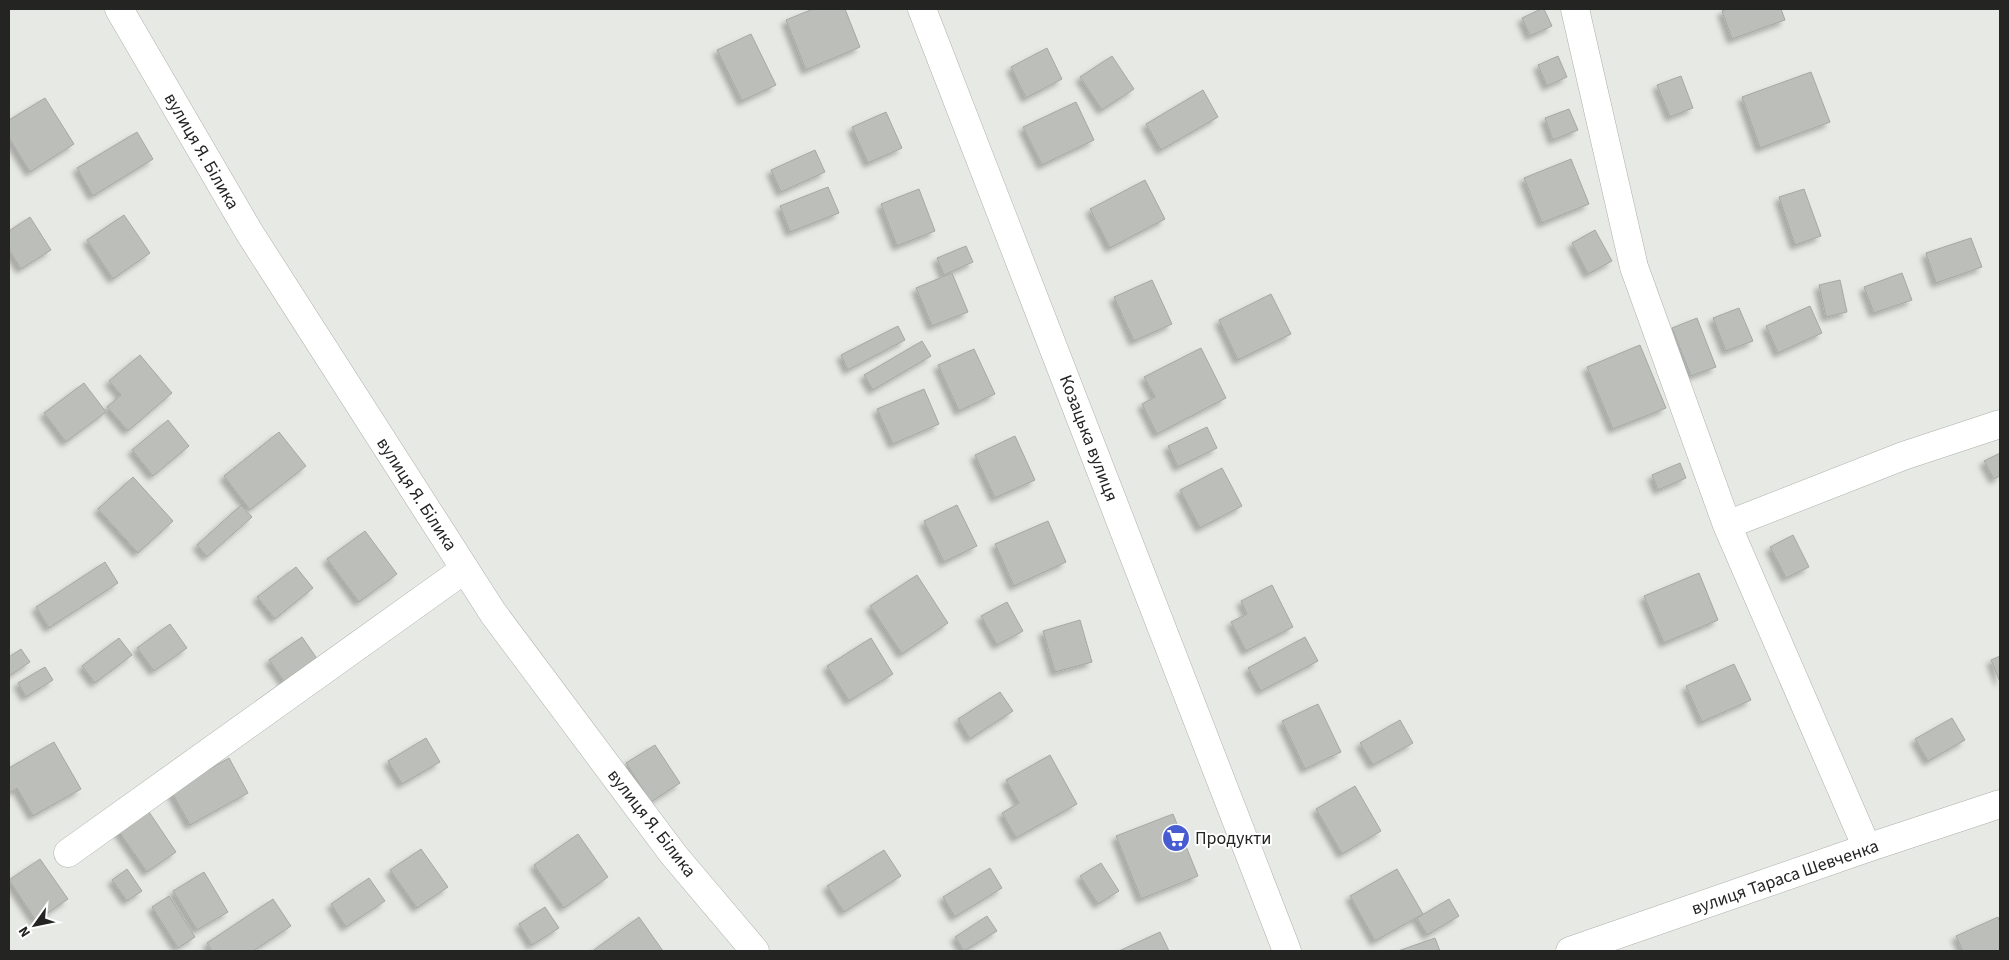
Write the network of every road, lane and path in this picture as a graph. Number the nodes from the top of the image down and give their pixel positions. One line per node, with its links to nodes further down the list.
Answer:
1 (119, 9): 6 (street, вулиця Я. Білика)
2 (922, 9): 11 (street, Козацька вулиця)
3 (1575, 9): 5 (street)
4 (2000, 424): 5 (street)
5 (1727, 525): 8 (street)
6 (465, 569): 9 (street); 10 (street, вулиця Я. Білика)
7 (2000, 804): 8 (street, вулиця Тараса Шевченка)
8 (1867, 848): 12 (street, вулиця Тараса Шевченка)
9 (68, 853)
10 (755, 951)
11 (1287, 951)
12 (1570, 951)

